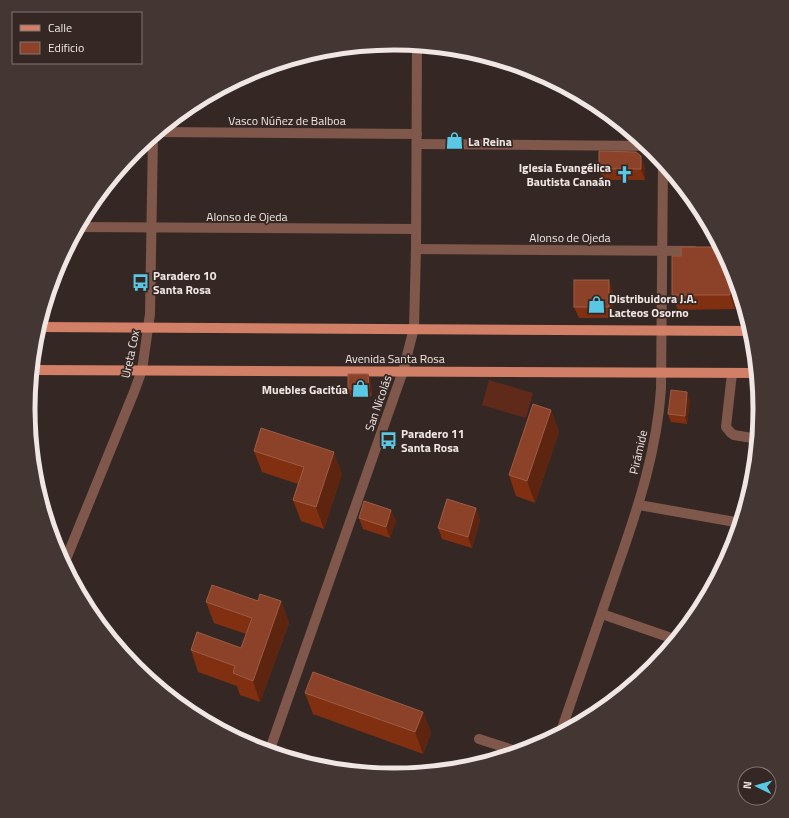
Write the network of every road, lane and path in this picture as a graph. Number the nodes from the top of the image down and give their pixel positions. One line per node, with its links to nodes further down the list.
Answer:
1 (417, 50): 3 (street, San Nicolás)
2 (166, 132): 3 (street, Vasco Núñez de Balboa)
3 (417, 134): 5 (street, San Nicolás)
4 (153, 143): 9 (street, Ureta Cox)
5 (417, 144): 6 (street); 10 (street, San Nicolás)
6 (639, 146)
7 (664, 171): 12 (street, Pirámide)
8 (84, 227): 9 (street, Alonso de Ojeda)
9 (152, 228): 10 (street, Alonso de Ojeda); 15 (street, Ureta Cox)
10 (416, 229): 11 (street, San Nicolás)
11 (416, 249): 12 (street, Alonso de Ojeda); 16 (street, San Nicolás)
12 (663, 251): 13 (street, Alonso de Ojeda); 17 (street, Pirámide)
13 (703, 251)
14 (45, 327): 15 (main road)
15 (149, 327): 16 (main road); 20 (street, Ureta Cox)
16 (414, 328): 17 (main road); 21 (street, San Nicolás)
17 (662, 330): 18 (main road); 22 (street, Pirámide)
18 (745, 331)
19 (37, 370): 20 (main road, Avenida Santa Rosa)
20 (142, 370): 21 (main road, Avenida Santa Rosa); 28 (street, Ureta Cox)
21 (403, 371): 22 (main road, Avenida Santa Rosa); 33 (street, San Nicolás)
22 (661, 373): 23 (main road, Avenida Santa Rosa); 26 (street, Pirámide)
23 (732, 373): 24 (main road, Avenida Santa Rosa); 25 (street)
24 (752, 374)
25 (753, 438)
26 (639, 505): 27 (street); 29 (street, Pirámide)
27 (736, 522)
28 (67, 557)
29 (602, 614): 30 (street); 31 (street, Pirámide)
30 (672, 638)
31 (563, 726)
32 (479, 739): 34 (street)
33 (271, 746)
34 (510, 749)

